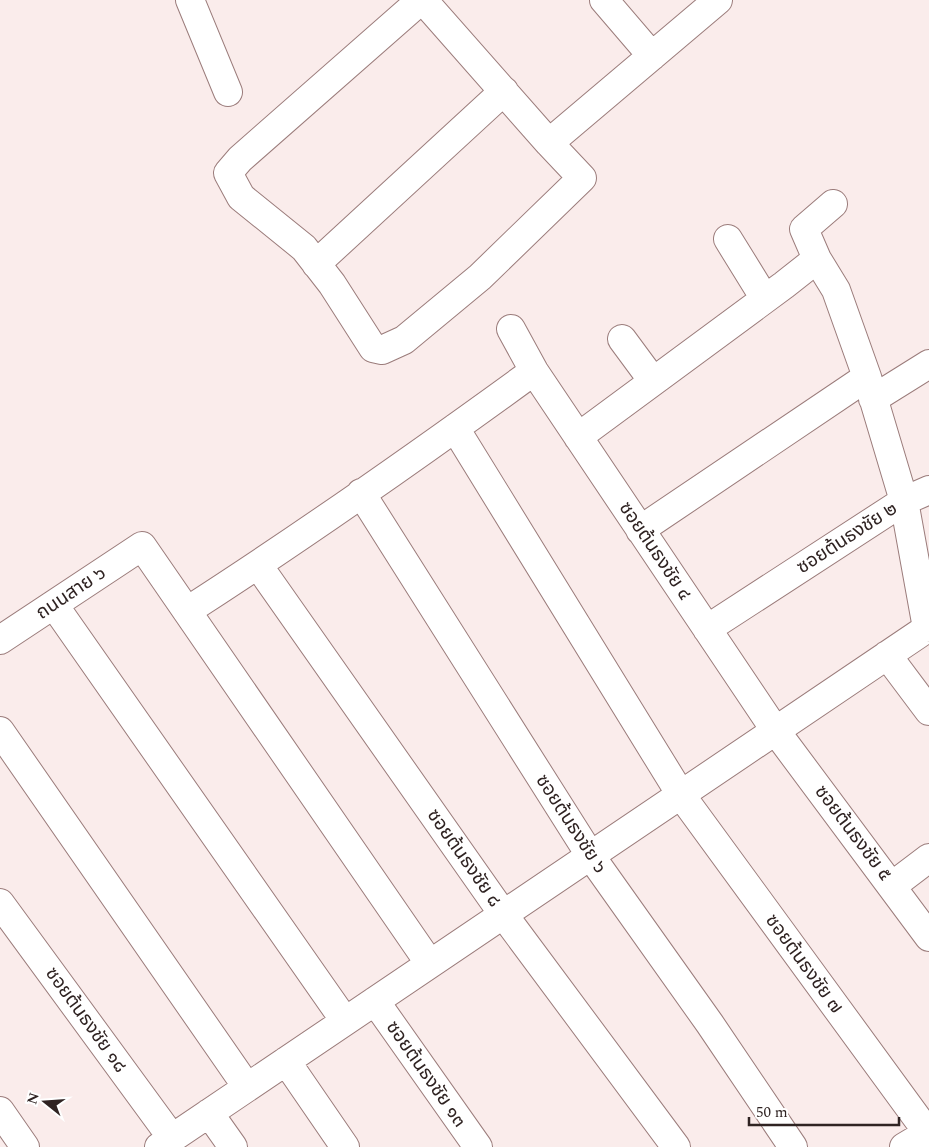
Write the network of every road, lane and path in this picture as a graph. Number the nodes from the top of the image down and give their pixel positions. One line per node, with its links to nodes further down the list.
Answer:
1 (190, 0): 7 (street)
2 (422, 0): 6 (street); 12 (street)
3 (604, 0): 5 (street)
4 (718, 0): 5 (street)
5 (652, 56): 8 (street)
6 (504, 91): 8 (street); 12 (street)
7 (228, 92)
8 (549, 143): 12 (street)
9 (833, 204): 11 (street)
10 (728, 239): 13 (street)
11 (817, 259): 13 (street); 19 (street)
12 (316, 264)
13 (765, 299): 18 (street)
14 (511, 329): 17 (street, ซอยต้นธงชัย ๔)
15 (622, 339): 18 (street)
16 (929, 364): 19 (street)
17 (534, 371): 20 (street); 21 (street, ซอยต้นธงชัย ๔)
18 (654, 381): 21 (street)
19 (870, 388): 24 (street); 25 (street)
20 (455, 428): 23 (street); 36 (street)
21 (578, 437): 25 (street, ซอยต้นธงชัย ๔)
22 (929, 490): 24 (street)
23 (361, 493): 26 (street); 37 (street, ซอยต้นธงชัย ๖)
24 (904, 501): 29 (street, ซอยต้นธงชัย ๒); 30 (street, ซอยต้นธงชัย ๒)
25 (640, 530): 29 (street, ซอยต้นธงชัย ๔)
26 (258, 565): 28 (street); 41 (street, ซอยต้นธงชัย ๘)
27 (54, 605): 28 (street, ถนนสาย ๖); 31 (street, ถนนสาย ๖); 45 (street)
28 (187, 611): 43 (street)
29 (707, 628): 34 (street, ซอยต้นธงชัย ๔)
30 (928, 628): 32 (street)
31 (0, 640)
32 (887, 656): 33 (street); 34 (street)
33 (929, 711)
34 (776, 730): 36 (street); 39 (street, ซอยต้นธงชัย ๕)
35 (0, 731): 47 (street)
36 (680, 795): 37 (street); 50 (street, ซอยต้นธงชัย ๗)
37 (590, 855): 41 (street); 57 (street, ซอยต้นธงชัย ๖)
38 (929, 858): 39 (street)
39 (892, 886): 42 (street, ซอยต้นธงชัย ๕)
40 (0, 903): 51 (street, ซอยต้นธงชัย ๑๘)
41 (503, 914): 43 (street); 56 (street, ซอยต้นธงชัย ๘)
42 (929, 937)
43 (430, 964): 44 (street)
44 (375, 1001): 45 (street); 55 (street, ซอยต้นธงชัย ๑๓)
45 (345, 1021): 46 (street)
46 (286, 1061): 47 (street); 54 (street)
47 (247, 1087): 49 (street)
48 (0, 1111): 52 (street)
49 (209, 1113): 51 (street); 53 (street)
50 (928, 1133): 58 (street)
51 (165, 1143)
52 (25, 1147)
53 (233, 1147)
54 (345, 1147)
55 (478, 1147)
56 (676, 1147)
57 (793, 1147)
58 (904, 1147)

